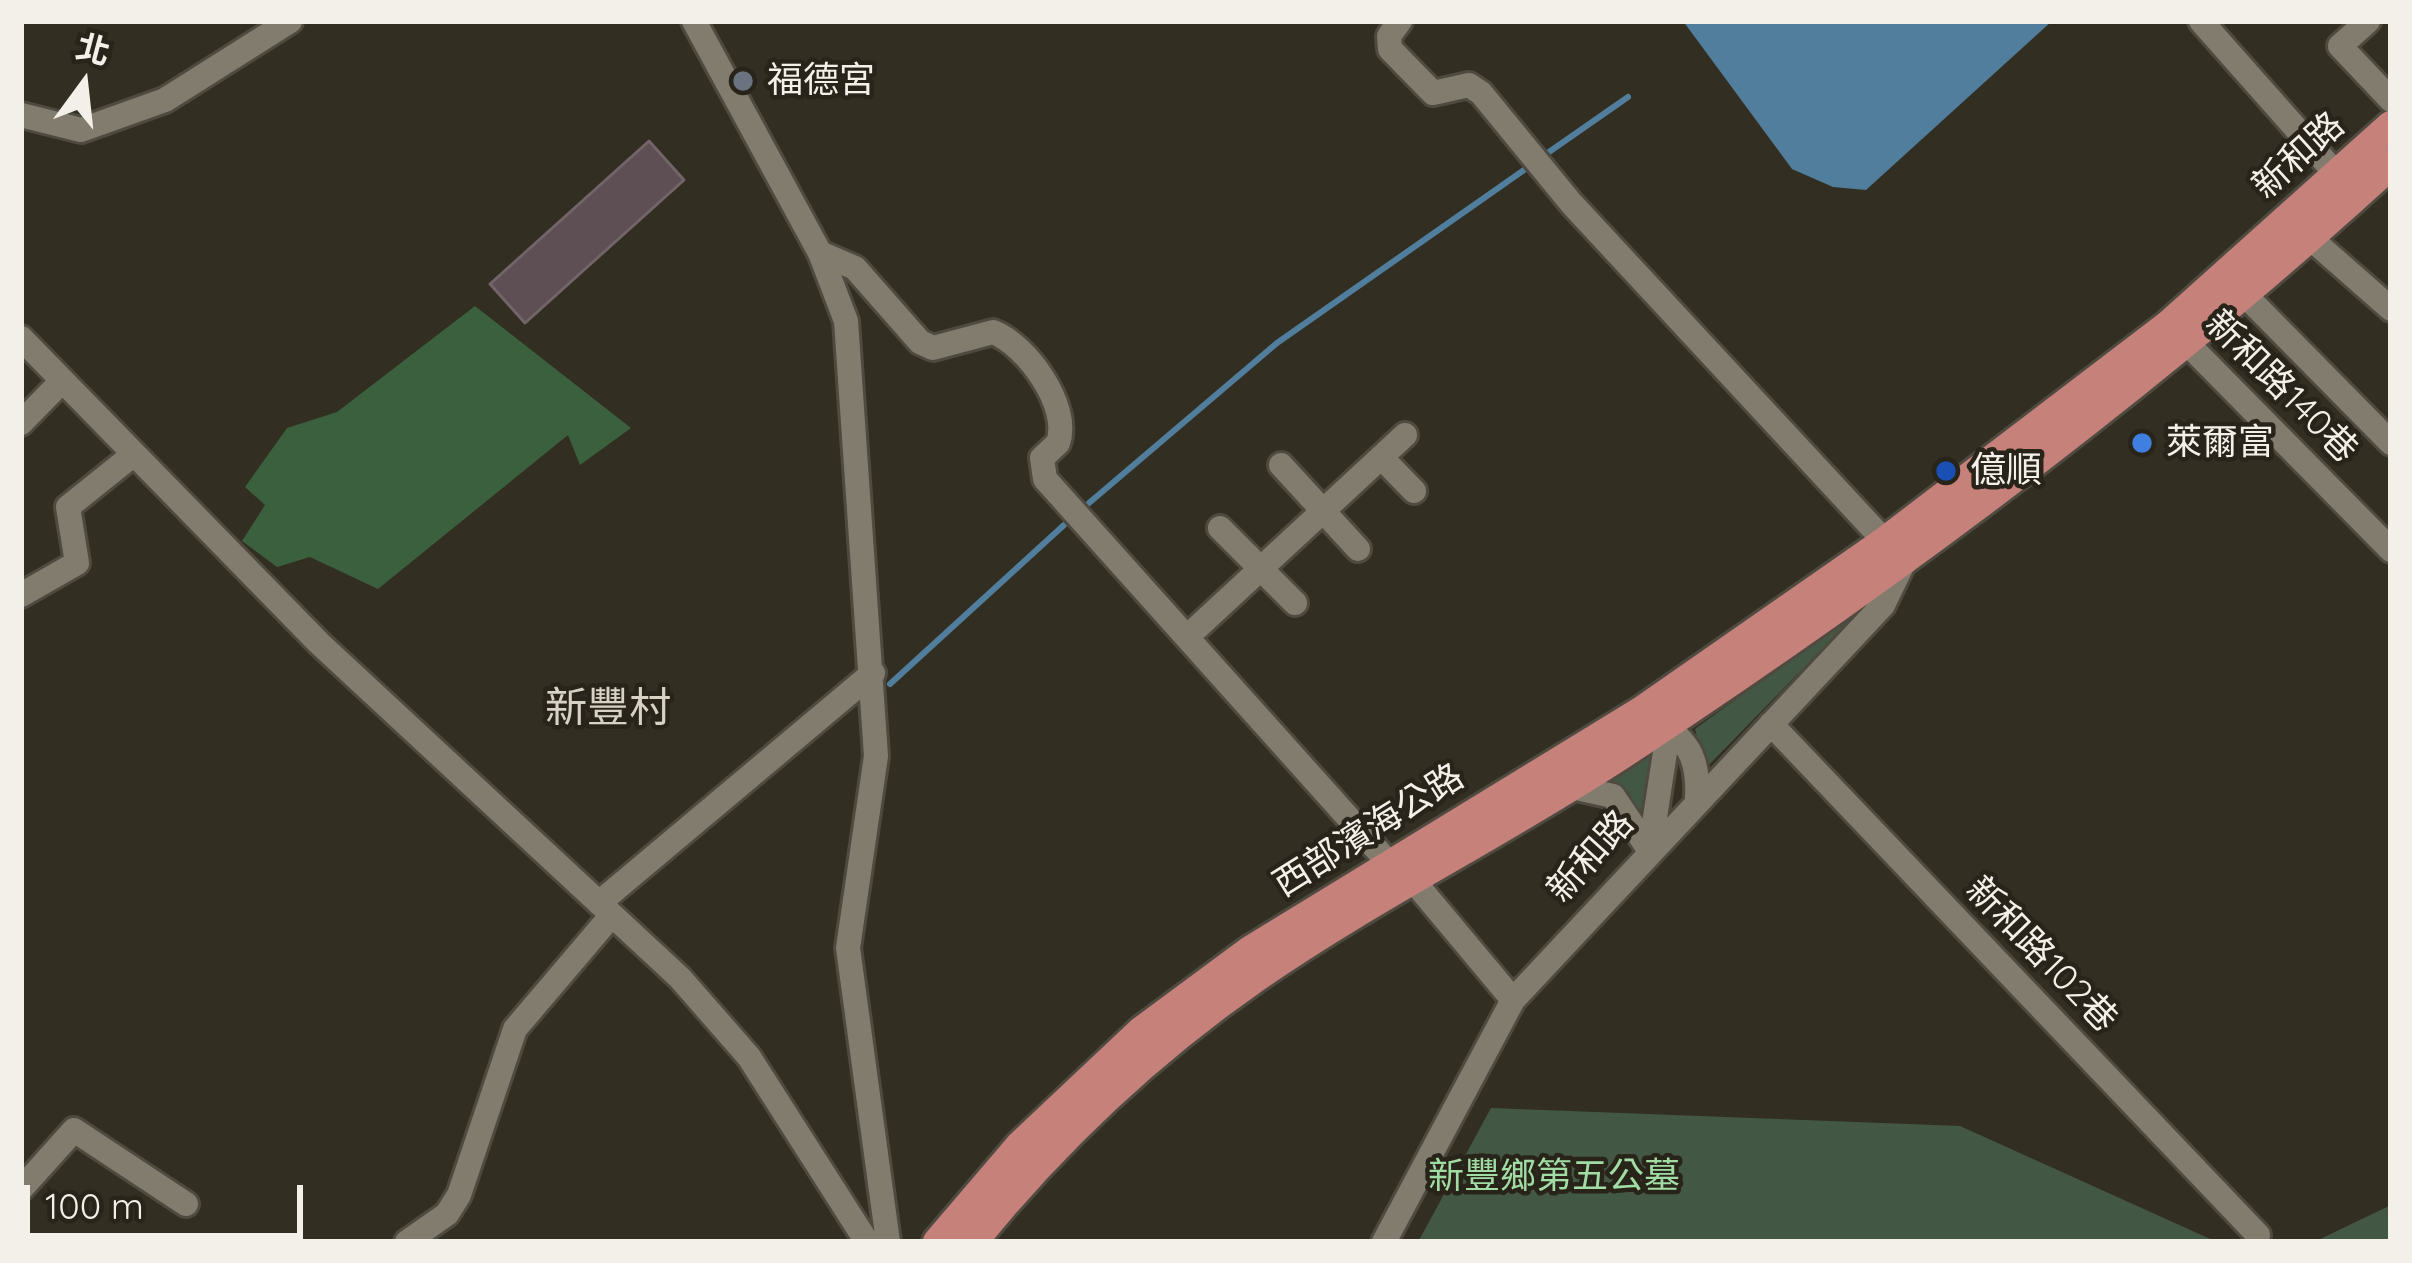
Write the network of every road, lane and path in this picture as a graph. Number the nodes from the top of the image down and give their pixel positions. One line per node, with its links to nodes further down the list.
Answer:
1 (290, 21): 7 (street)
2 (694, 21): 12 (street)
3 (1400, 21): 29 (street)
4 (2201, 21): 10 (street)
5 (2368, 21): 6 (street)
6 (2391, 100)
7 (21, 115)
8 (2391, 126): 10 (main road, 新和路)
9 (2391, 164): 10 (main road, 新和路)
10 (2346, 185): 11 (main road, 新和路); 15 (main road, 新和路)
11 (2309, 237): 13 (main road, 新和路); 14 (street)
12 (820, 253): 33 (street); 34 (street)
13 (2244, 293): 15 (main road, 新和路); 20 (street)
14 (2391, 309)
15 (2178, 333): 28 (street, 新和路140巷); 29 (main road, 新和路)
16 (21, 338): 17 (street)
17 (62, 381): 18 (street); 21 (street)
18 (21, 423)
19 (1405, 435): 22 (street)
20 (2391, 443)
21 (134, 454): 31 (street); 41 (street)
22 (1382, 457): 24 (street); 25 (street)
23 (1281, 465): 25 (street)
24 (1414, 491)
25 (1324, 510): 27 (street); 30 (street)
26 (1220, 528): 30 (street)
27 (1358, 549)
28 (2391, 550)
29 (1895, 552): 35 (main road, 西部濱海公路); 35 (main road, 西部濱海公路); 36 (street, 新和路)
30 (1262, 567): 32 (street); 33 (street)
31 (21, 595)
32 (1295, 603)
33 (1187, 637): 40 (street)
34 (873, 674): 41 (street); 48 (street)
35 (1654, 718): 37 (main road, 西部濱海公路); 38 (street); 39 (street); 40 (main road, 西部濱海公路)
36 (1771, 724): 38 (street, 新和路); 45 (street, 新和路102巷)
37 (1572, 787): 39 (street); 40 (main road, 西部濱海公路)
38 (1697, 798): 39 (street, 新和路)
39 (1650, 850): 42 (street, 新和路)
40 (1400, 871): 42 (street); 49 (main road, 西部濱海公路); 50 (main road, 西部濱海公路)
41 (605, 910): 46 (street); 47 (street)
42 (1513, 1000): 51 (street, 新和路)
43 (21, 1190): 44 (street)
44 (186, 1204)
45 (2258, 1234)
46 (406, 1242)
47 (867, 1242)
48 (888, 1242)
49 (938, 1242)
50 (972, 1242)
51 (1384, 1242)

